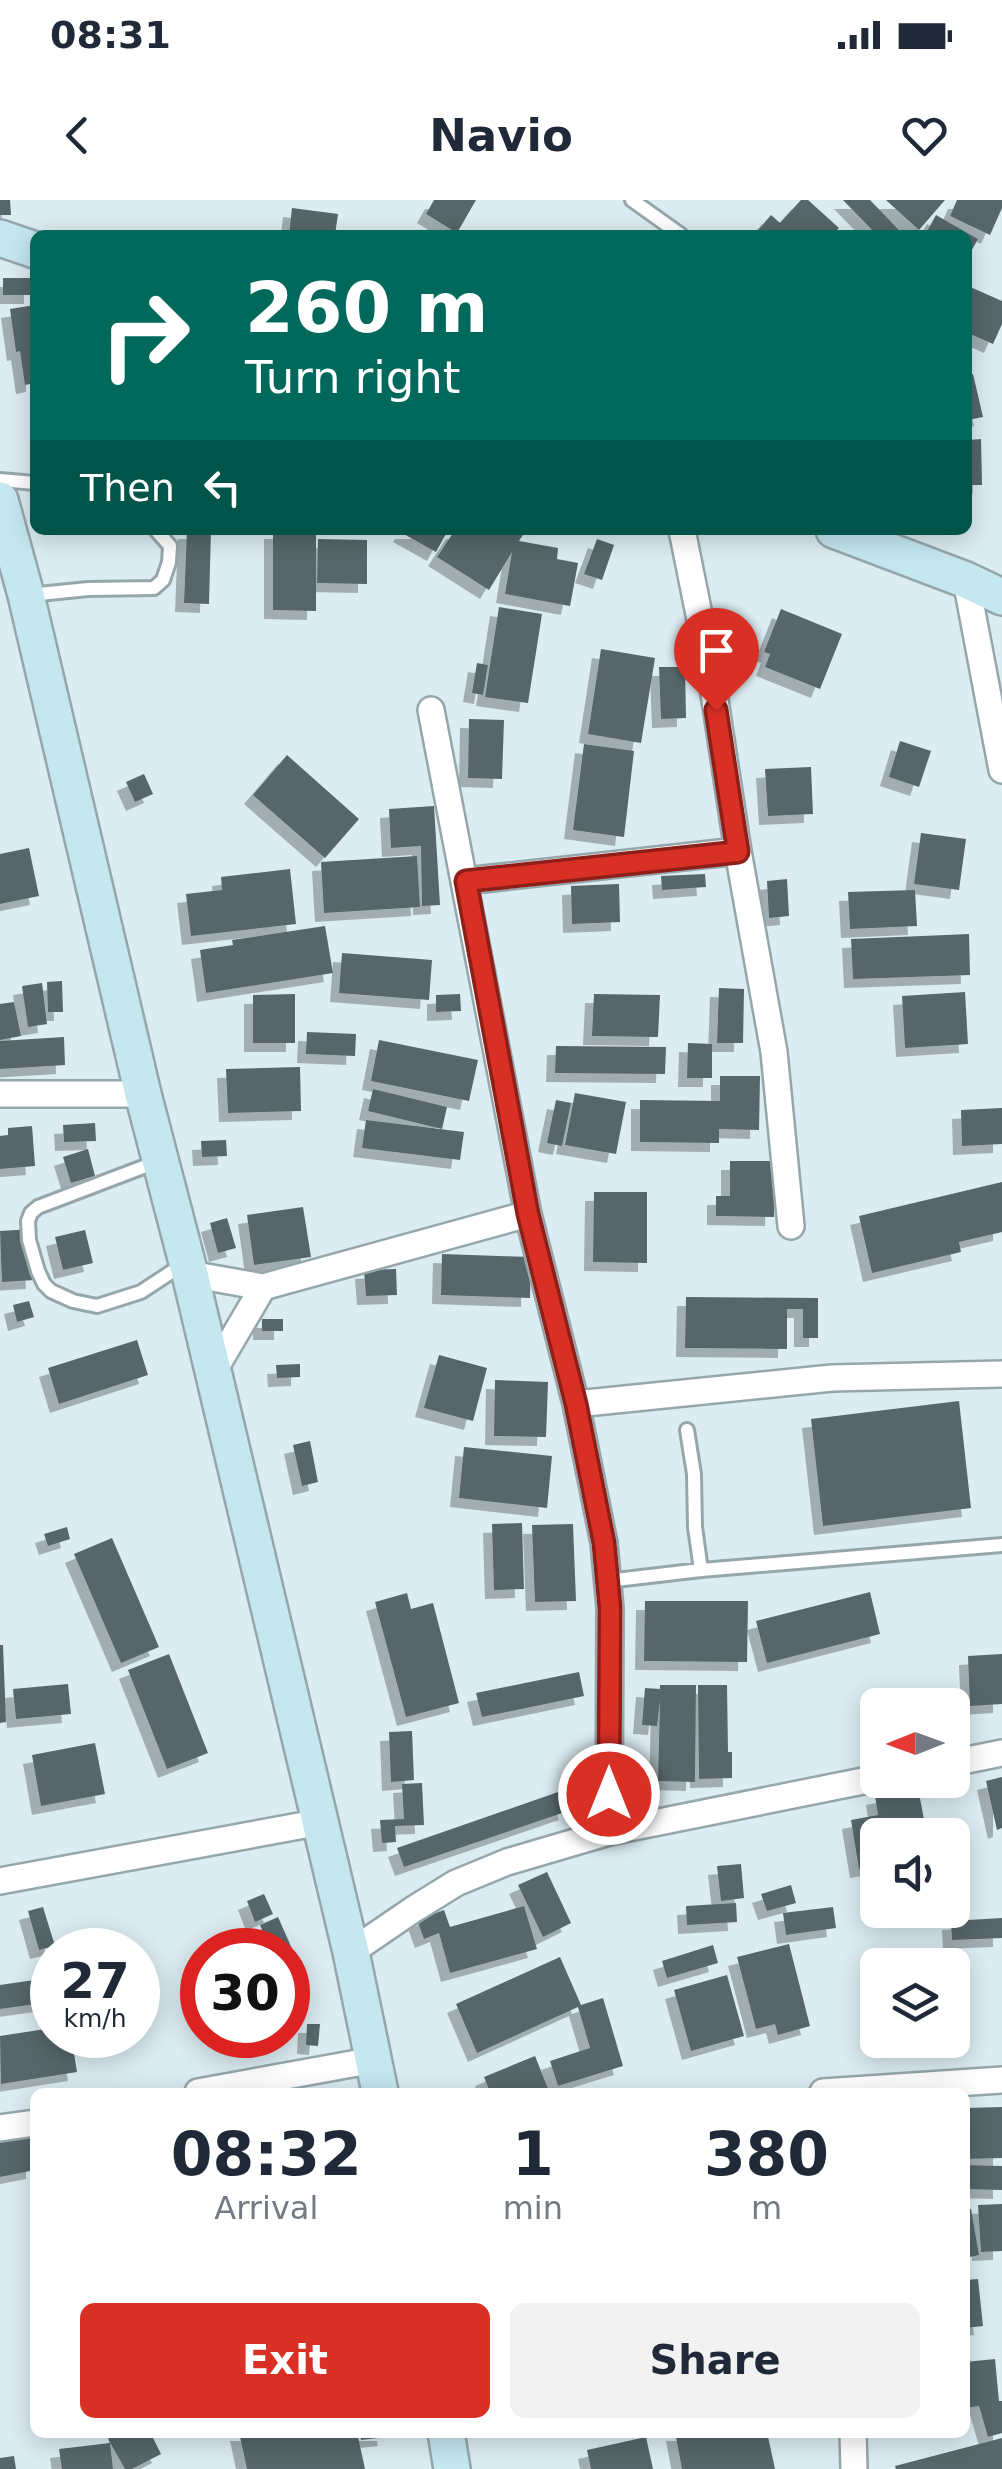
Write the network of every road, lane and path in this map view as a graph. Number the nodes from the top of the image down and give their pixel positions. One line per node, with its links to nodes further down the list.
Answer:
1 (632, 200): 2 (lane)
2 (674, 230)
3 (0, 238): 4 (main road)
4 (30, 248)
5 (0, 480): 6 (lane)
6 (30, 483)
7 (0, 500): 12 (main road)
8 (160, 535): 12 (lane)
9 (683, 535): 16 (street)
10 (847, 535): 11 (main road)
11 (966, 580): 13 (main road); 15 (street)
12 (26, 595): 19 (main road)
13 (1002, 597)
14 (431, 710): 17 (street)
15 (1002, 770)
16 (738, 852): 17 (street); 22 (street)
17 (466, 881): 21 (street)
18 (0, 1094): 19 (street)
19 (143, 1094): 20 (main road)
20 (160, 1161): 23 (main road); 23 (lane)
21 (528, 1214): 24 (street); 27 (street)
22 (791, 1226)
23 (188, 1268): 24 (street); 25 (main road)
24 (263, 1287): 25 (street)
25 (213, 1372): 35 (main road)
26 (1002, 1374): 27 (street)
27 (576, 1404): 31 (street)
28 (687, 1430): 30 (lane)
29 (1002, 1545): 30 (lane)
30 (701, 1570): 31 (lane)
31 (608, 1582): 36 (street)
32 (1002, 1753): 33 (street)
33 (970, 1759)
34 (860, 1782): 36 (street)
35 (321, 1822): 37 (street); 38 (main road)
36 (609, 1832): 38 (street)
37 (0, 1881)
38 (351, 1952): 39 (main road)
39 (377, 2076): 41 (street)
40 (1002, 2080): 42 (street)
41 (243, 2088)
42 (890, 2088)
43 (30, 2124): 44 (street)
44 (0, 2128)
45 (447, 2438): 47 (main road)
46 (853, 2438): 48 (street)
47 (452, 2469)
48 (854, 2469)

